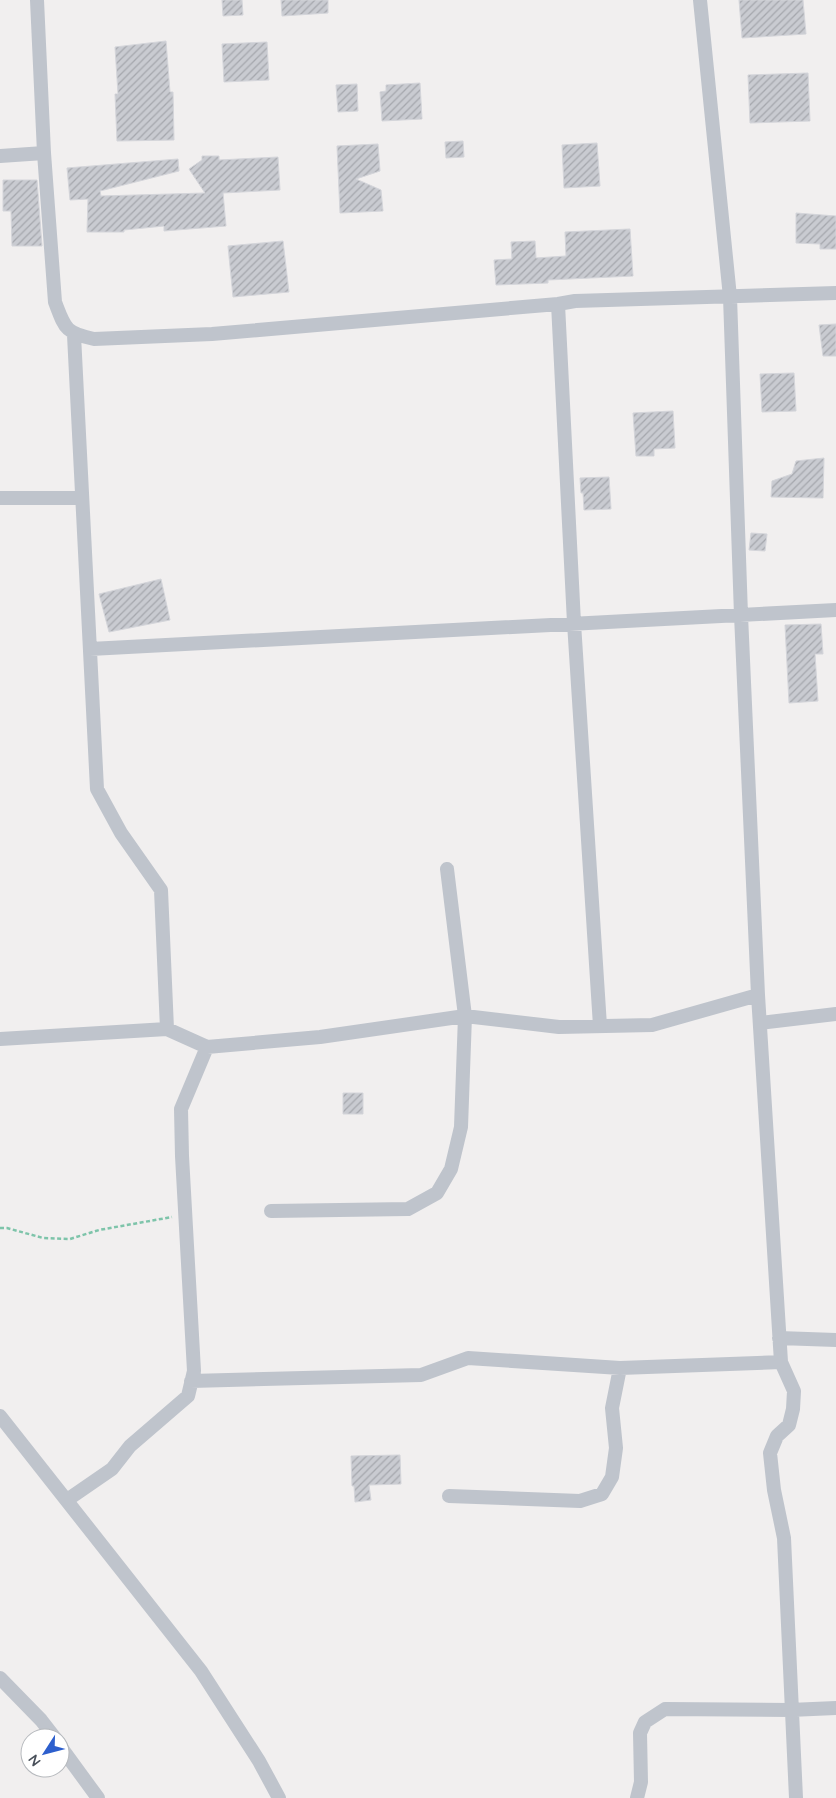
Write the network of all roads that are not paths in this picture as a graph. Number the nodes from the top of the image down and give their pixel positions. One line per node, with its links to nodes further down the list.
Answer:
1 (37, 0): 3 (street)
2 (700, 0): 6 (street)
3 (44, 153): 4 (street); 8 (street)
4 (0, 156)
5 (836, 293): 6 (street)
6 (730, 297): 7 (street); 12 (street)
7 (558, 304): 8 (street); 13 (street)
8 (74, 335): 10 (street)
9 (0, 498): 10 (street)
10 (82, 498): 14 (street)
11 (836, 610): 12 (street)
12 (741, 615): 13 (street); 16 (street)
13 (574, 623): 14 (street); 20 (street)
14 (90, 649): 21 (street)
15 (447, 869): 18 (street)
16 (758, 995): 19 (street); 20 (street)
17 (836, 1014): 19 (street)
18 (464, 1016): 20 (street); 23 (street); 24 (street)
19 (760, 1023): 25 (street)
20 (600, 1026)
21 (167, 1029): 22 (street); 23 (street)
22 (0, 1039)
23 (207, 1047): 29 (street)
24 (271, 1211)
25 (780, 1338): 26 (street); 27 (street)
26 (836, 1340)
27 (781, 1362): 28 (street); 35 (street)
28 (620, 1368): 29 (street); 31 (street)
29 (191, 1381): 32 (street)
30 (0, 1416): 32 (street)
31 (449, 1496)
32 (67, 1500): 39 (street)
33 (0, 1678): 36 (street)
34 (836, 1708): 35 (street)
35 (790, 1710): 40 (street); 41 (street)
36 (47, 1728)
37 (70, 1760): 38 (street)
38 (98, 1798)
39 (279, 1798)
40 (637, 1798)
41 (796, 1798)

